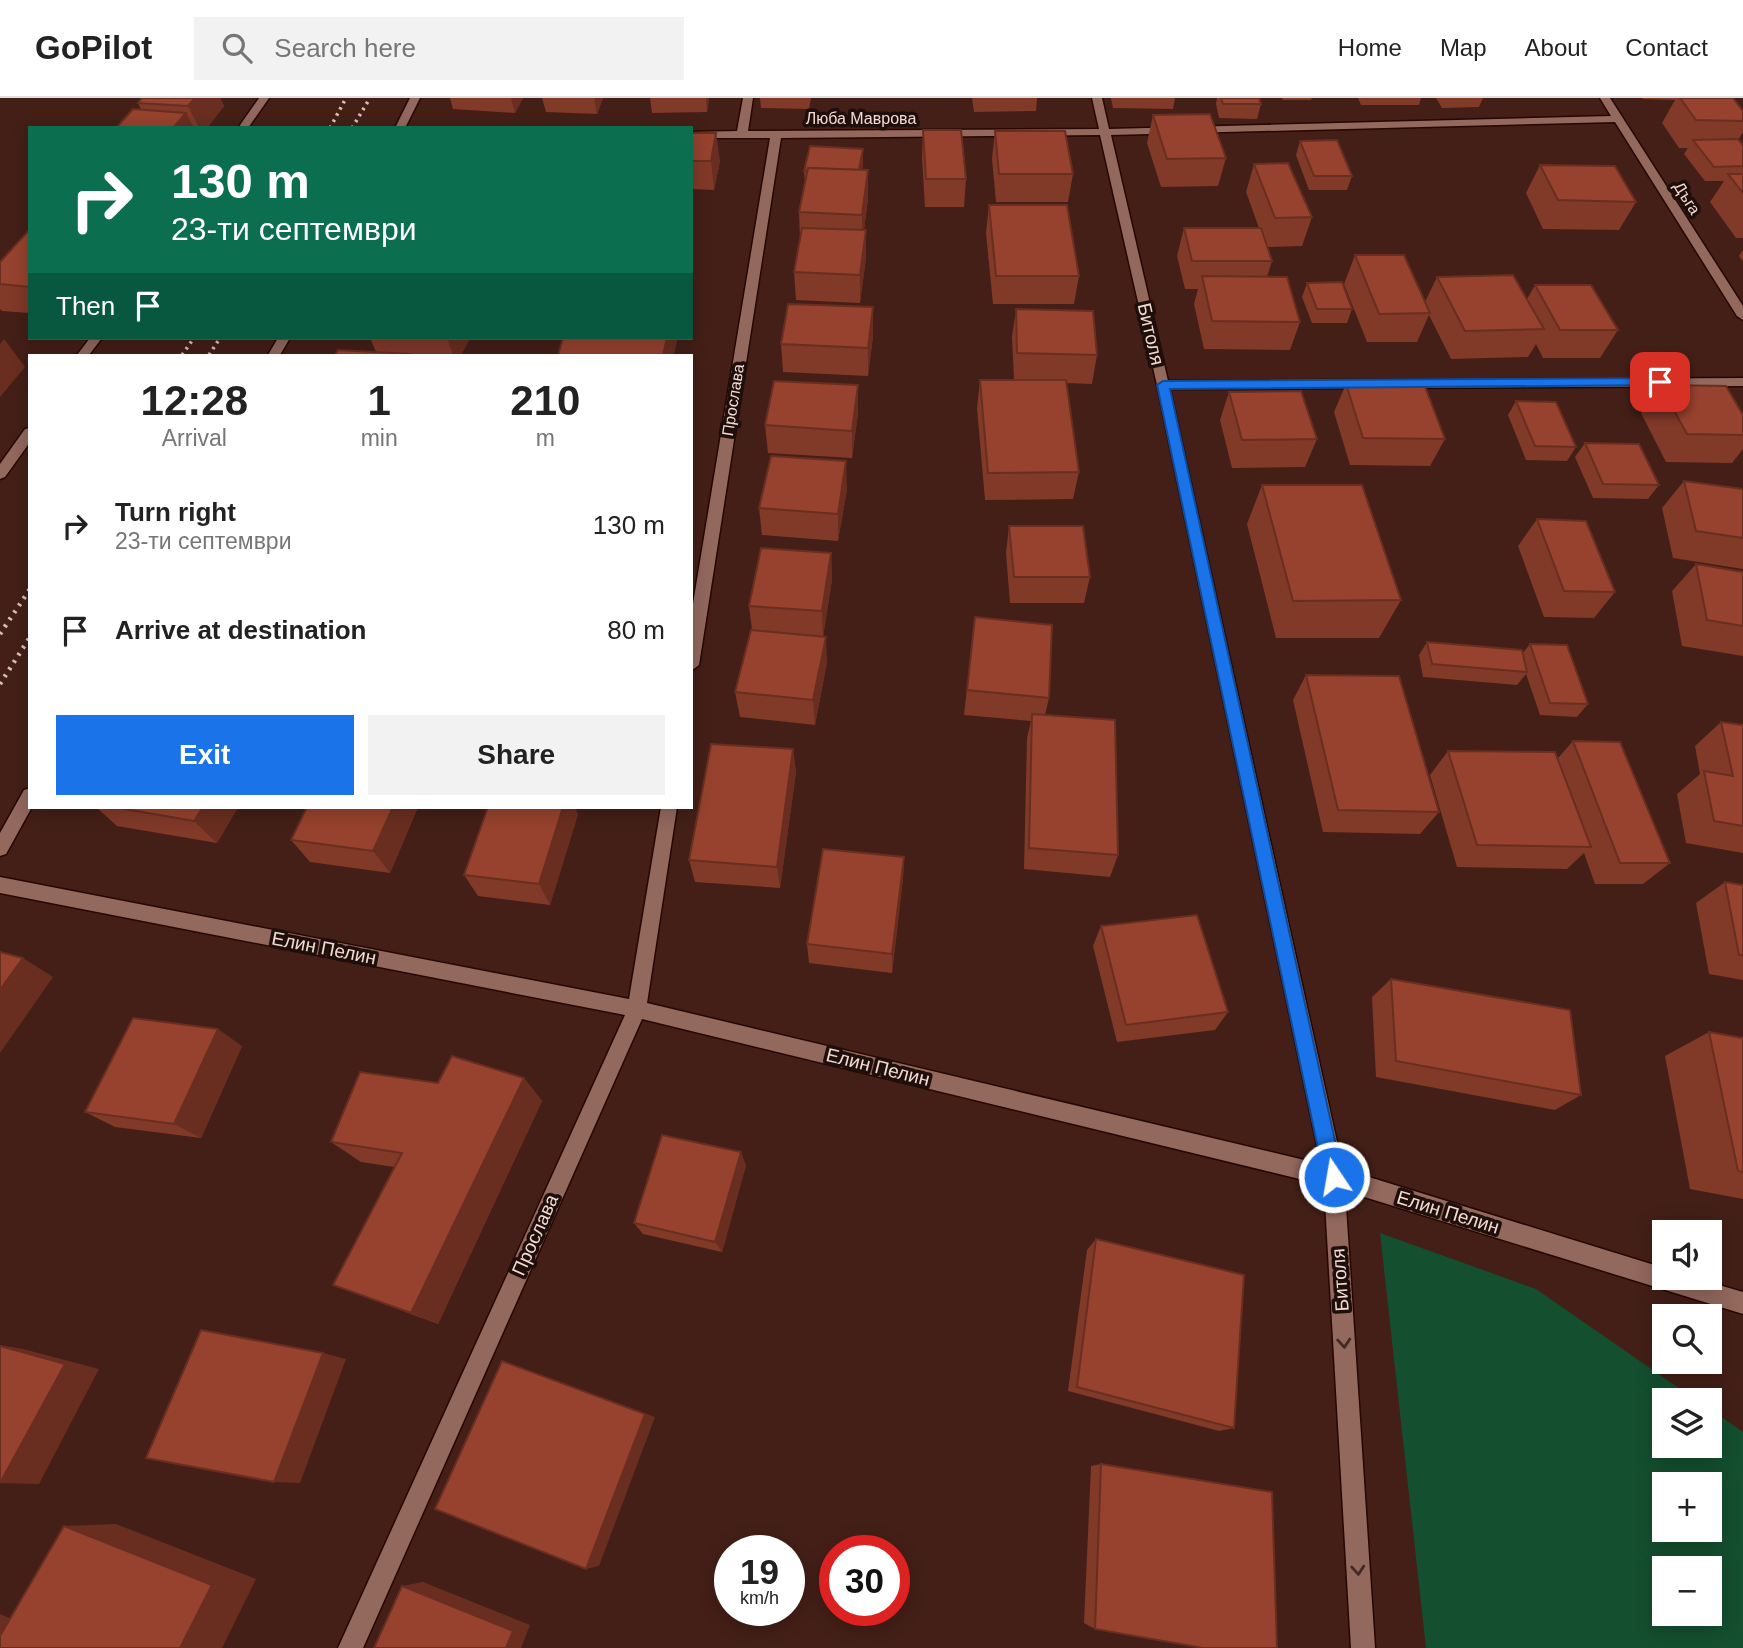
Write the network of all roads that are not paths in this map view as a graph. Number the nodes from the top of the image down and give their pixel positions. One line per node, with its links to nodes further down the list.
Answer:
1 (264, 98): 7 (street)
2 (415, 98): 8 (street)
3 (748, 98): 12 (street)
4 (1097, 98): 9 (street, Битоля)
5 (1605, 98): 6 (street, Дъга)
6 (1618, 119): 9 (street, Люба Маврова); 13 (street, Дъга)
7 (244, 126)
8 (401, 126)
9 (1104, 132): 10 (street, Люба Маврова); 17 (street, Битоля)
10 (776, 134): 12 (street, Люба Маврова); 20 (street, Прослава)
11 (693, 135): 12 (street, Люба Маврова)
12 (742, 135)
13 (1743, 316)
14 (94, 340): 15 (street)
15 (84, 354)
16 (1743, 382): 17 (street)
17 (1163, 385): 26 (street, Битоля)
18 (28, 435): 19 (street)
19 (0, 474)
20 (693, 653)
21 (28, 799): 23 (street)
22 (669, 809): 25 (street, Прослава)
23 (0, 849)
24 (0, 885): 25 (street, Елин Пелин)
25 (637, 1009): 26 (street, Елин Пелин); 28 (street, Прослава)
26 (1334, 1177): 27 (street, Елин Пелин); 29 (street, Битоля, one-way to 29)
27 (1743, 1303)
28 (350, 1648)
29 (1363, 1648)

